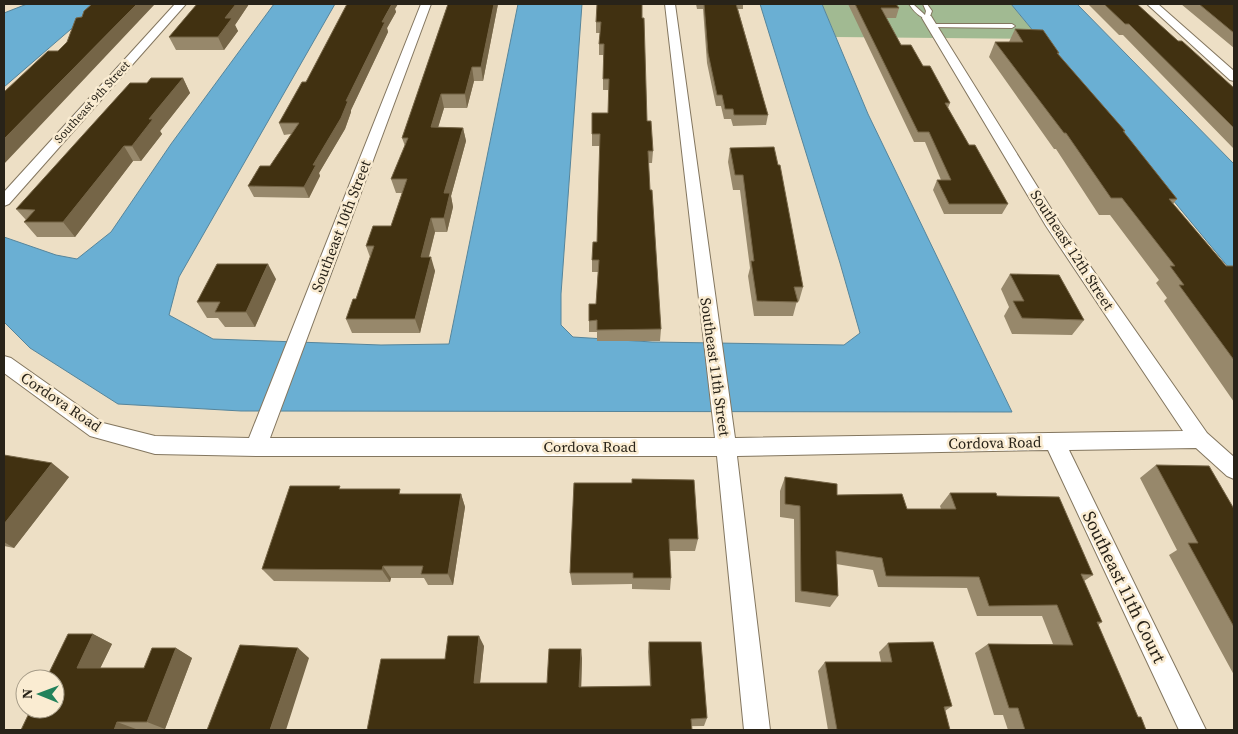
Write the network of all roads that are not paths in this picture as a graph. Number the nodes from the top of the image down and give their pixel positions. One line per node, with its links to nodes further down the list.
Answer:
1 (181, 4): 9 (street, Southeast 9th Street)
2 (426, 4): 11 (street, Southeast 10th Street)
3 (670, 4): 15 (street, Southeast 11th Street)
4 (911, 4): 6 (lane)
5 (1152, 4): 8 (street)
6 (928, 16): 7 (lane); 12 (street, Southeast 12th Street)
7 (1012, 26)
8 (1234, 77)
9 (4, 201)
10 (4, 363): 14 (street, Cordova Road)
11 (266, 423): 14 (street, Southeast 10th Street)
12 (1200, 439): 13 (street, Cordova Road); 16 (street, Southeast 12th Street)
13 (1055, 443): 15 (street, Cordova Road); 18 (street, Southeast 11th Court)
14 (256, 447): 15 (street, Cordova Road)
15 (726, 447): 17 (street, Southeast 11th Street)
16 (1234, 470)
17 (757, 730)
18 (1193, 730)

